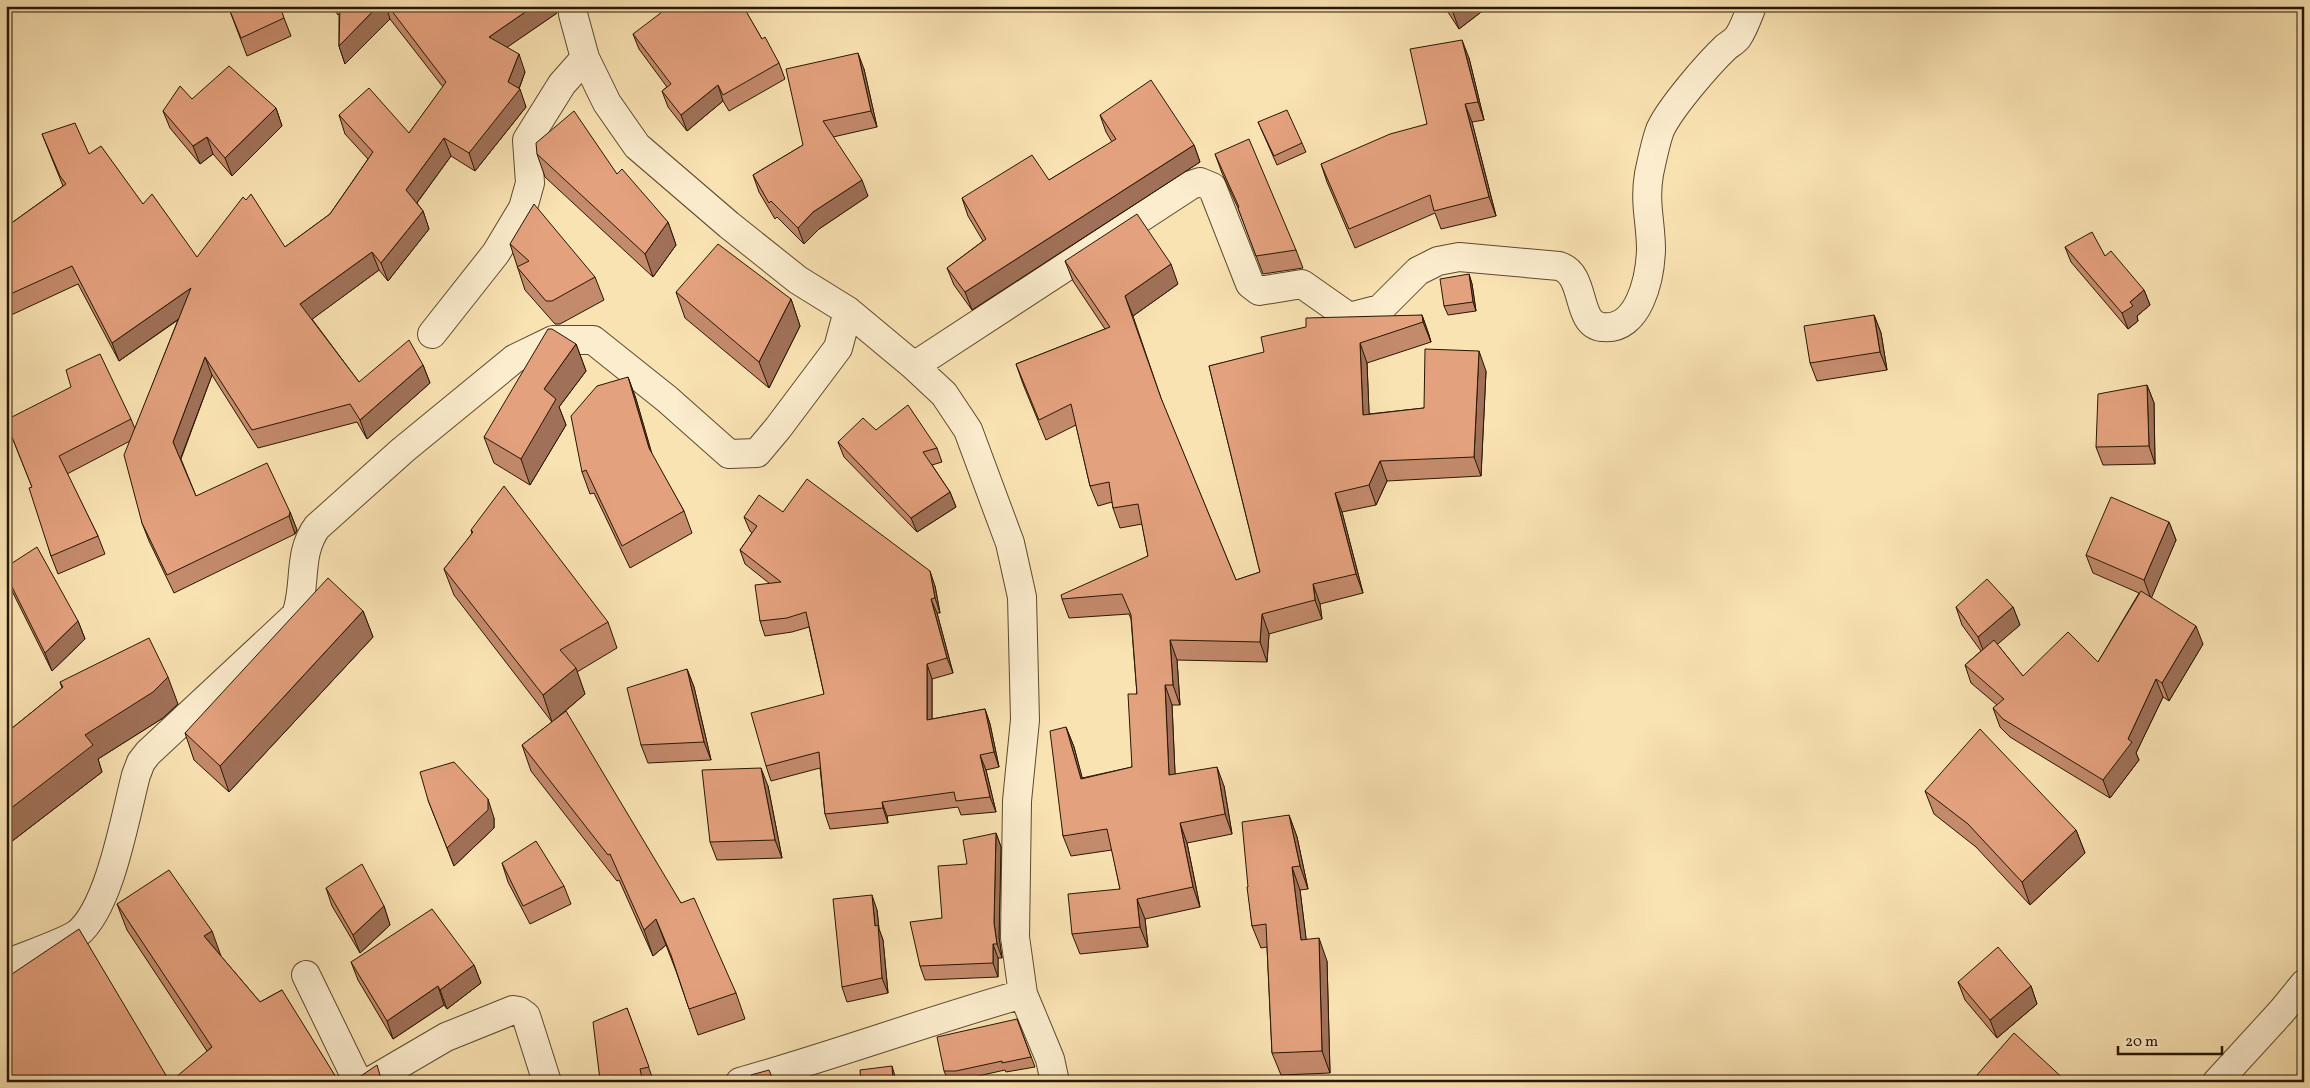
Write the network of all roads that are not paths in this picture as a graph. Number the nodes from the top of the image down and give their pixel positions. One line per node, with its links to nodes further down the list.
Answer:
1 (573, 6): 3 (street)
2 (1752, 6): 6 (street)
3 (585, 58): 4 (street); 5 (street)
4 (848, 311): 6 (street); 7 (street)
5 (432, 334)
6 (914, 366): 10 (street)
7 (6, 964)
8 (306, 975): 11 (street)
9 (2304, 984): 16 (street)
10 (1023, 994): 14 (street); 15 (street)
11 (358, 1082)
12 (369, 1082): 13 (street)
13 (547, 1082)
14 (740, 1082)
15 (1055, 1082)
16 (2217, 1082)

